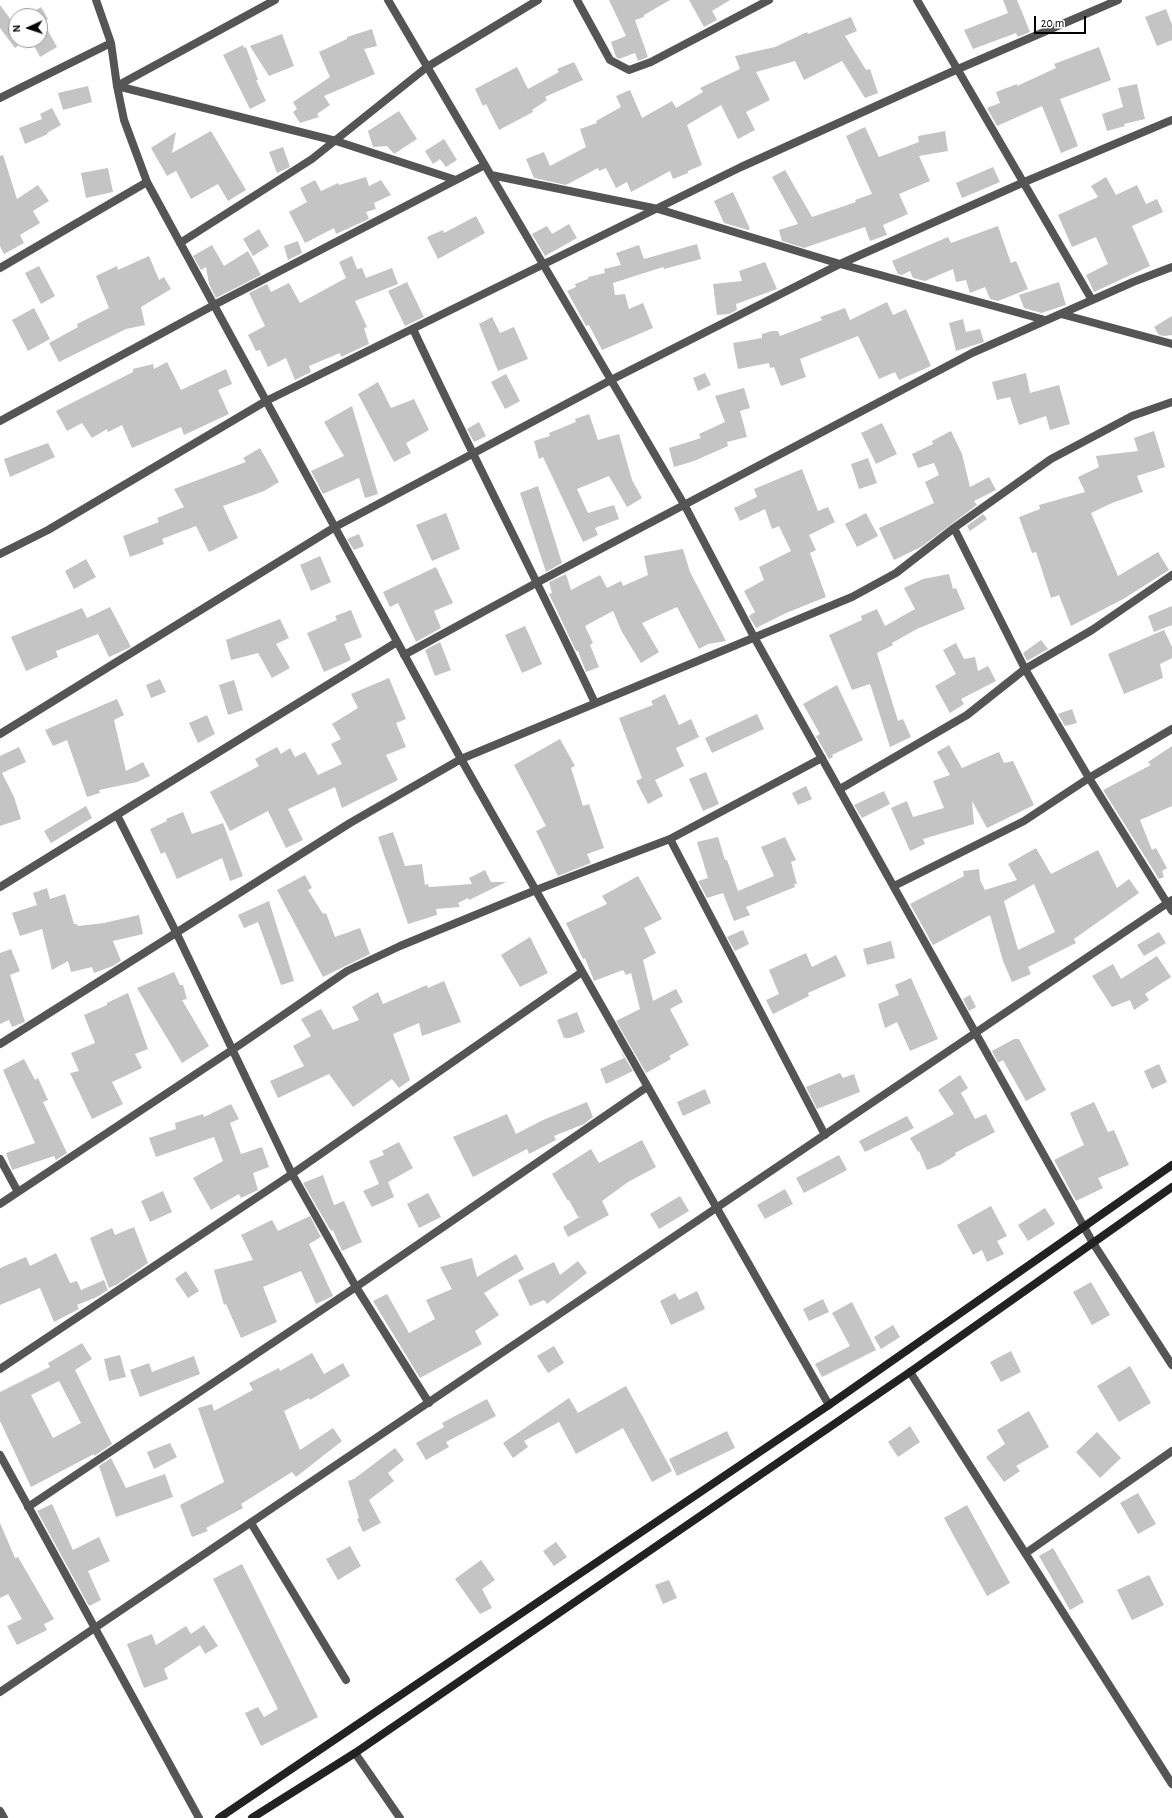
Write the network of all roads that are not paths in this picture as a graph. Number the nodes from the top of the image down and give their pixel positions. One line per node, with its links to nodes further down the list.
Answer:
1 (96, 0): 9 (street)
2 (388, 0): 10 (street)
3 (538, 0): 10 (street)
4 (578, 0): 5 (street)
5 (769, 0)
6 (917, 0): 11 (street)
7 (1118, 0): 11 (street)
8 (269, 1): 12 (street)
9 (111, 43): 12 (street); 13 (street)
10 (427, 67): 15 (street); 16 (street)
11 (958, 69): 20 (street); 21 (street)
12 (117, 86): 15 (street); 19 (street)
13 (0, 98)
14 (1172, 120): 20 (street)
15 (336, 141): 18 (street); 22 (street)
16 (485, 165): 17 (street); 18 (street)
17 (491, 175): 21 (street); 24 (street)
18 (456, 180): 28 (street)
19 (147, 182): 22 (street); 26 (street)
20 (1022, 183): 23 (street); 27 (street)
21 (658, 209): 23 (street); 24 (street)
22 (180, 243): 28 (street)
23 (840, 264): 30 (street); 33 (street)
24 (544, 265): 31 (street); 33 (street)
25 (1172, 267): 27 (street)
26 (0, 268)
27 (1092, 300): 29 (street)
28 (214, 305): 34 (street); 36 (street)
29 (1061, 314): 30 (street); 32 (street)
30 (1045, 320): 38 (street)
31 (412, 329): 34 (street); 37 (street)
32 (1172, 344)
33 (611, 380): 37 (street); 38 (street)
34 (266, 401): 39 (street); 41 (street)
35 (1172, 402): 40 (street)
36 (0, 421)
37 (472, 454): 39 (street); 43 (street)
38 (684, 506): 43 (street); 44 (street)
39 (335, 527): 45 (street); 50 (street)
40 (954, 528): 44 (street); 47 (street)
41 (0, 554)
42 (1172, 575): 47 (street)
43 (538, 582): 46 (street); 48 (street)
44 (754, 636): 48 (street); 51 (street)
45 (397, 642): 46 (street); 55 (street)
46 (404, 655): 52 (street)
47 (1025, 668): 53 (street); 54 (street)
48 (595, 703): 52 (street)
49 (1172, 729): 53 (street)
50 (0, 734)
51 (822, 758): 54 (street); 56 (street)
52 (461, 759): 59 (street); 62 (street)
53 (1089, 778): 57 (street); 60 (street)
54 (840, 789): 57 (street)
55 (117, 815): 58 (street); 62 (street)
56 (670, 839): 59 (street); 68 (street)
57 (894, 886): 64 (street)
58 (0, 887)
59 (536, 890): 63 (street); 66 (street)
60 (1170, 901): 61 (street); 64 (street)
61 (1172, 911)
62 (176, 932): 65 (street); 66 (street)
63 (582, 972): 67 (street); 71 (street)
64 (976, 1033): 68 (street); 76 (street)
65 (0, 1044)
66 (233, 1050): 71 (street); 73 (street)
67 (647, 1087): 75 (street); 78 (street)
68 (825, 1135): 75 (street)
69 (0, 1159): 73 (street)
70 (1172, 1165): 76 (main road)
71 (292, 1174): 78 (street); 80 (street)
72 (1172, 1187): 77 (main road)
73 (18, 1192): 74 (street)
74 (0, 1204)
75 (717, 1208): 82 (street); 83 (street)
76 (1084, 1227): 77 (street); 83 (main road)
77 (1093, 1243): 79 (street); 81 (main road)
78 (356, 1287): 82 (street); 86 (street)
79 (1172, 1365)
80 (0, 1368)
81 (910, 1372): 88 (street); 92 (main road)
82 (429, 1403): 87 (street)
83 (829, 1405): 97 (main road)
84 (1172, 1451): 88 (street)
85 (0, 1455): 86 (street)
86 (28, 1506): 89 (street)
87 (251, 1523): 89 (street); 90 (street)
88 (1026, 1554): 93 (street)
89 (95, 1629): 91 (street); 96 (street)
90 (346, 1680)
91 (0, 1692)
92 (355, 1753): 98 (main road); 99 (street)
93 (1172, 1784)
94 (0, 1811): 95 (street)
95 (4, 1818)
96 (199, 1818)
97 (219, 1818)
98 (252, 1818)
99 (400, 1818)

